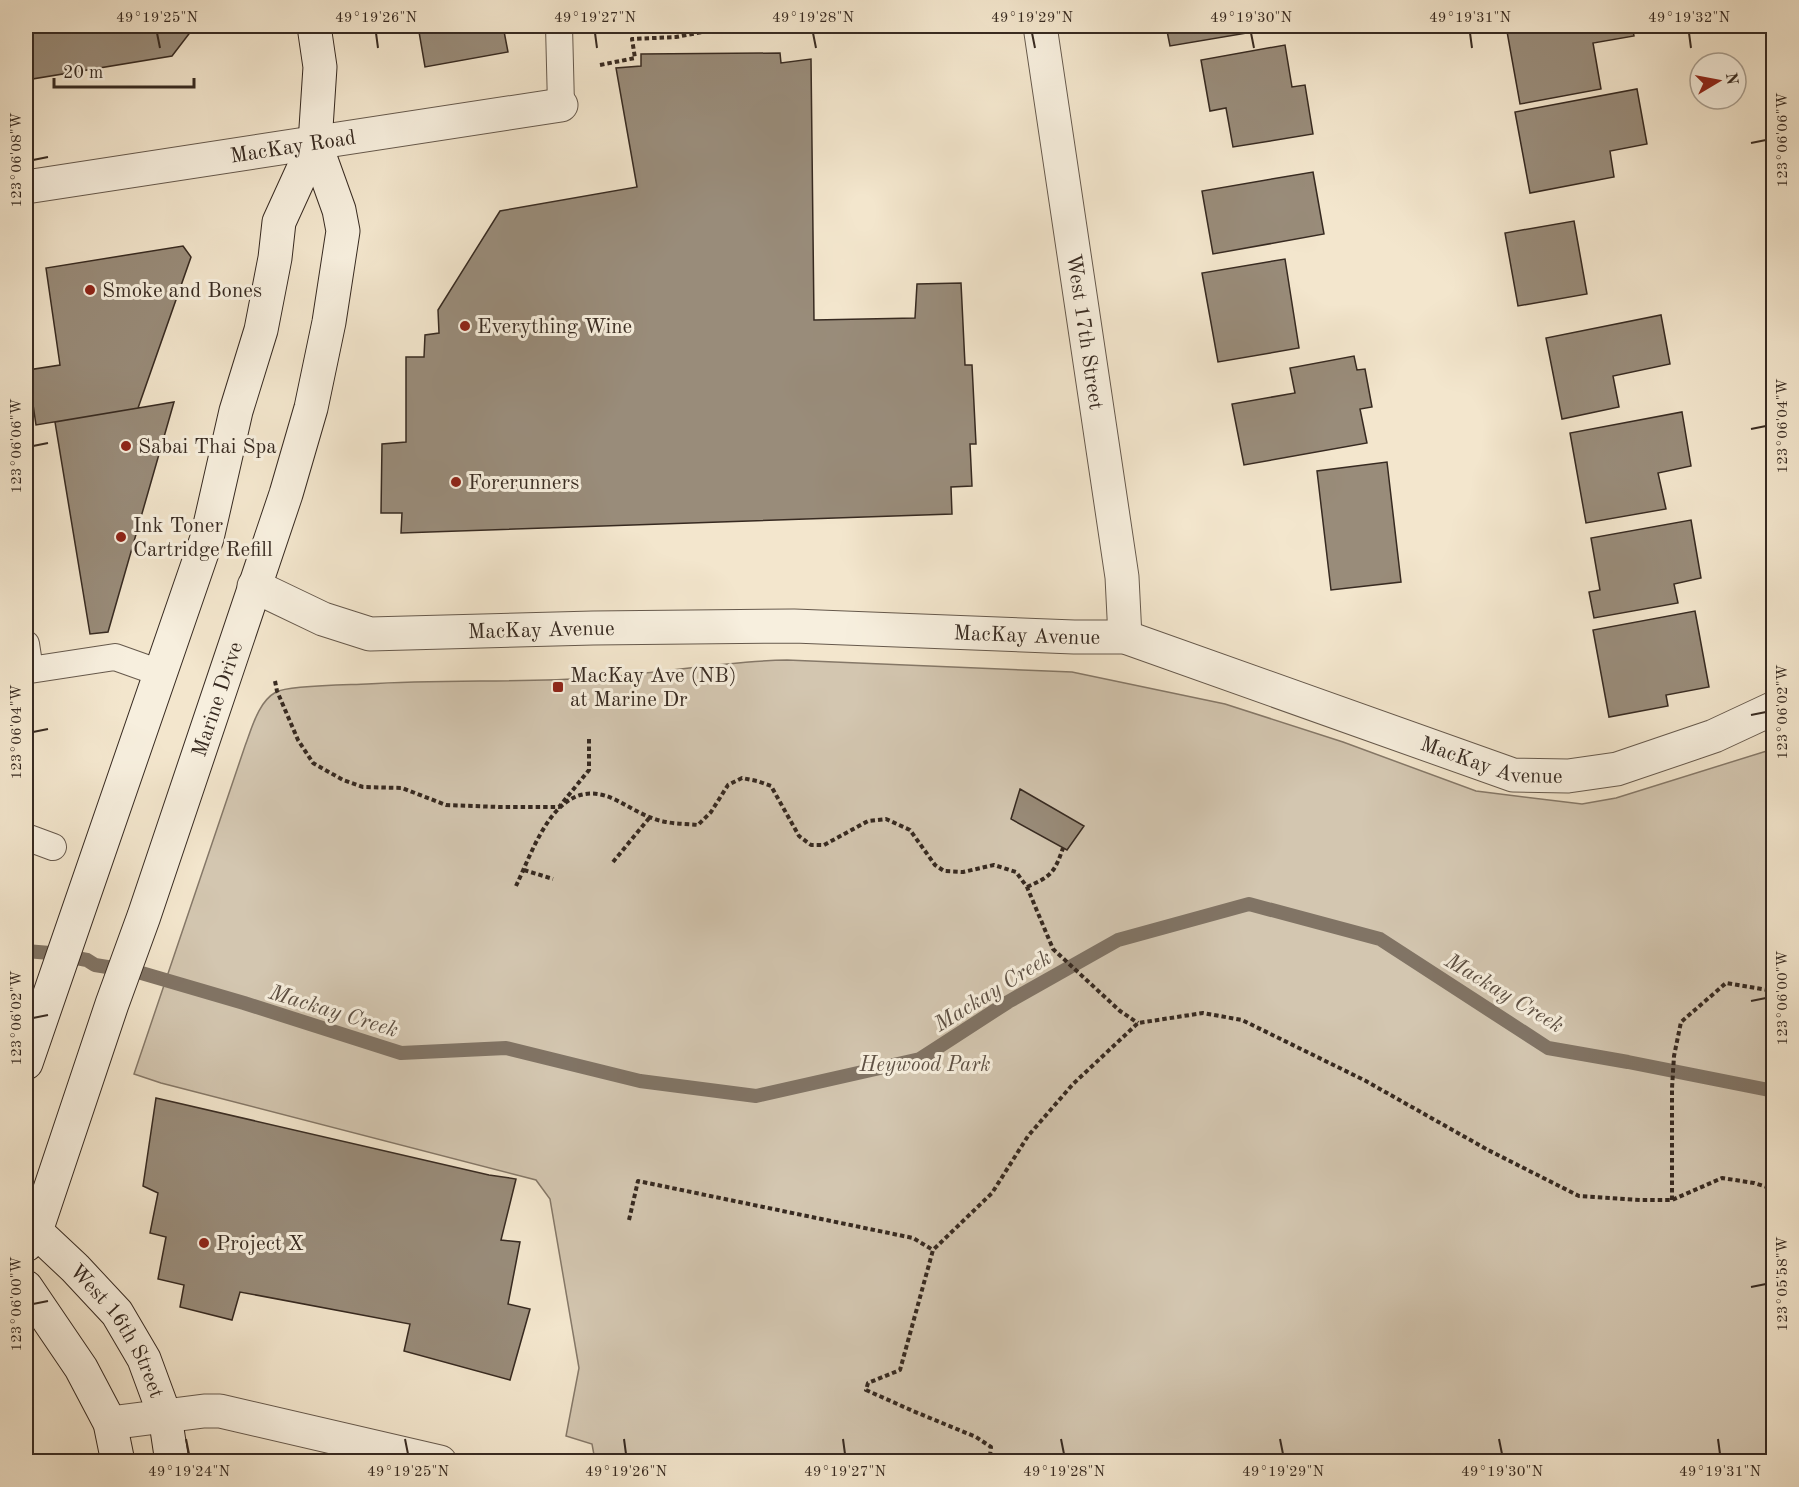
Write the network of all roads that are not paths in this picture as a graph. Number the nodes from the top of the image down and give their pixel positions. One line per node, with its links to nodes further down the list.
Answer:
1 (314, 26): 5 (street, Marine Drive)
2 (558, 26): 4 (lane)
3 (1040, 26): 8 (street, West 17th Street)
4 (561, 105): 5 (street, MacKay Road)
5 (315, 143): 6 (street, MacKay Road); 7 (street, Marine Drive); 10 (street, Marine Drive)
6 (26, 187)
7 (255, 586): 8 (street, MacKay Avenue); 17 (street, Marine Drive)
8 (1125, 637): 11 (street, MacKay Avenue)
9 (26, 644): 10 (lane)
10 (159, 673): 14 (street, Marine Drive)
11 (1773, 708)
12 (26, 837): 13 (lane)
13 (53, 847)
14 (54, 981): 15 (street); 16 (street, Marine Drive)
15 (26, 999)
16 (26, 1063)
17 (29, 1233): 19 (street, West 16th Street)
18 (26, 1287): 20 (street)
19 (165, 1416): 20 (street); 22 (street, West 16th Street); 23 (street)
20 (110, 1423): 21 (street)
21 (118, 1461)
22 (172, 1461)
23 (440, 1461)

